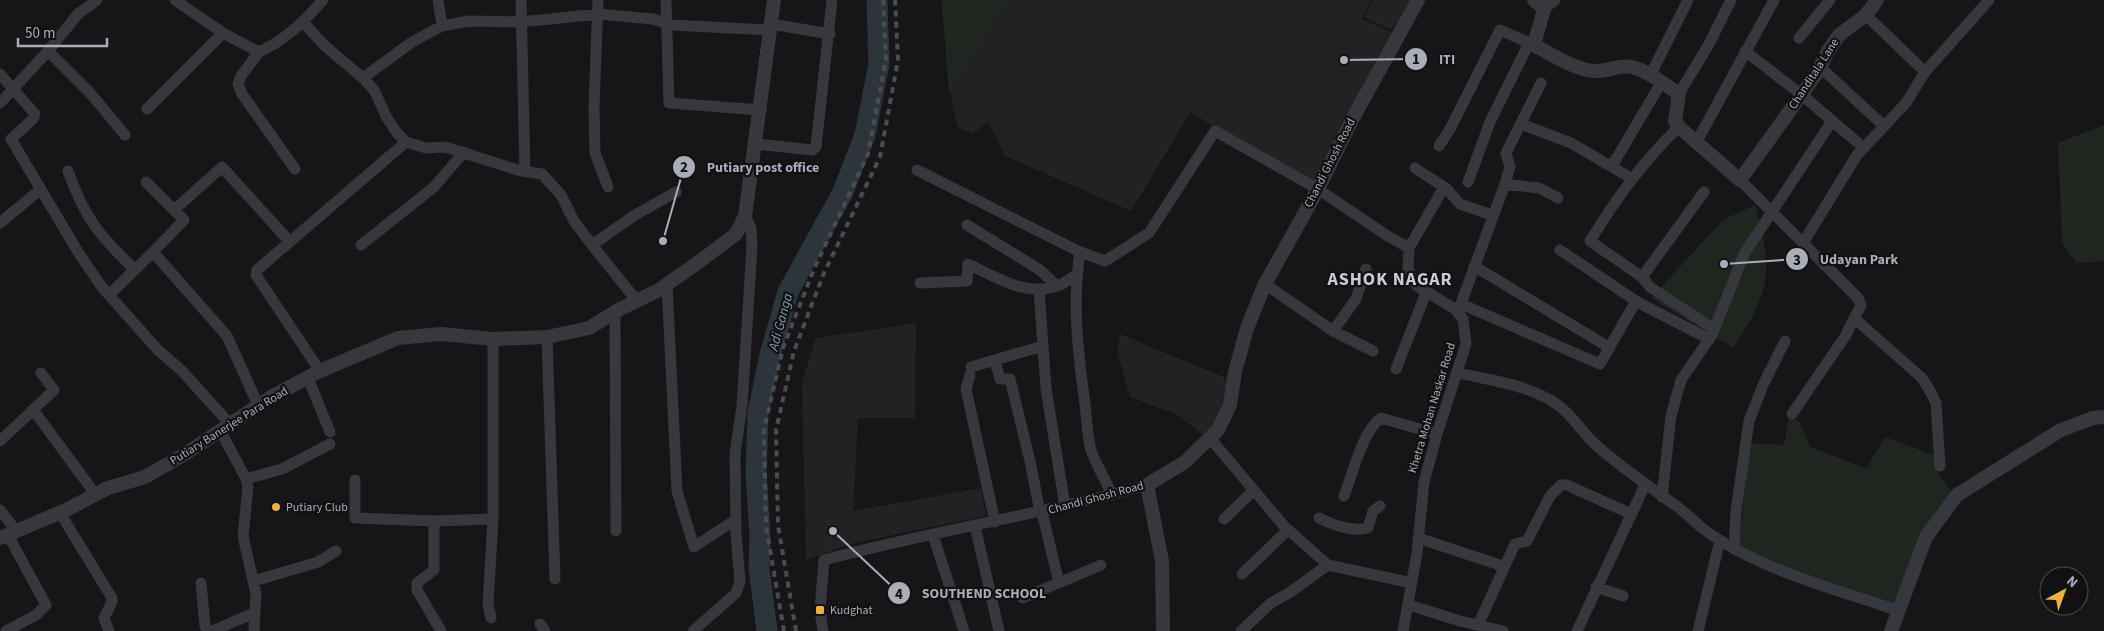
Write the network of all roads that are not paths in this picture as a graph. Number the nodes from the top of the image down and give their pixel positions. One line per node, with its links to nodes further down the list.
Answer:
1 (97, 0): 29 (street)
2 (175, 0): 25 (street)
3 (323, 0): 20 (street)
4 (438, 0): 23 (street)
5 (521, 0): 21 (street)
6 (598, 0): 18 (street)
7 (666, 0): 22 (street)
8 (774, 0): 24 (street, Putiary Banerjee Para Road)
9 (832, 0): 26 (street)
10 (1418, 0): 68 (street, Chandi Ghosh Road)
11 (1688, 0): 36 (street)
12 (1731, 0): 39 (street)
13 (1774, 0): 30 (street)
14 (1830, 0): 27 (street)
15 (1877, 0): 19 (street, Chanditala Lane)
16 (1989, 0): 33 (street)
17 (1544, 3): 28 (street)
18 (598, 14): 21 (street); 22 (street); 66 (street)
19 (1866, 15): 32 (street, Chanditala Lane); 33 (street)
20 (303, 22): 31 (street); 35 (street)
21 (521, 22): 23 (street); 60 (street)
22 (667, 24): 24 (street); 43 (street)
23 (442, 26): 35 (street)
24 (771, 27): 26 (street); 43 (street, Putiary Banerjee Para Road)
25 (223, 33): 31 (street); 42 (street)
26 (830, 34): 51 (street)
27 (1799, 38)
28 (1531, 44): 36 (street); 52 (street); 64 (street)
29 (48, 51): 38 (street); 48 (street)
30 (1744, 51): 40 (street); 50 (street)
31 (259, 52): 57 (street)
32 (1820, 67): 40 (street, Chanditala Lane); 46 (street)
33 (1925, 72): 46 (street)
34 (0, 74): 38 (street)
35 (363, 78): 49 (street)
36 (1655, 80): 39 (street); 55 (street)
37 (1541, 83): 45 (street)
38 (13, 88): 41 (street); 69 (street)
39 (1679, 94): 47 (street)
40 (1802, 95): 44 (street); 62 (street, Chanditala Lane)
41 (0, 103)
42 (147, 109)
43 (761, 110): 51 (street, Putiary Banerjee Para Road)
44 (1832, 121): 53 (street); 74 (street)
45 (1521, 124): 55 (street); 65 (street)
46 (1884, 126): 53 (street)
47 (1679, 127): 50 (street); 61 (street)
48 (125, 135)
49 (406, 142): 54 (street); 79 (street)
50 (1696, 143): 62 (street)
51 (756, 144): 76 (street, Putiary Banerjee Para Road)
52 (1439, 146)
53 (1864, 148): 80 (street)
54 (464, 152): 60 (street); 82 (street)
55 (1612, 166): 61 (street)
56 (1415, 168): 67 (street)
57 (295, 169)
58 (917, 170): 86 (street)
59 (68, 171): 89 (street)
60 (525, 171): 81 (street)
61 (1631, 178): 91 (street)
62 (1740, 180): 74 (street)
63 (146, 182): 73 (street)
64 (1468, 182)
65 (1505, 184): 72 (street); 75 (street)
66 (608, 187)
67 (1444, 187): 75 (street); 83 (street)
68 (1318, 188): 83 (street); 86 (street); 94 (street, Chandi Ghosh Road)
69 (41, 189): 77 (street); 98 (street)
70 (676, 192): 81 (street)
71 (1704, 192): 91 (street)
72 (1558, 198)
73 (174, 210): 79 (street); 85 (street)
74 (1772, 212): 80 (street); 105 (street)
75 (1492, 215): 87 (street)
76 (745, 216): 93 (street, Putiary Banerjee Para Road); 144 (street)
77 (0, 224)
78 (967, 225): 95 (street)
79 (290, 242): 116 (street)
80 (1803, 243): 103 (street)
81 (592, 245): 99 (street)
82 (360, 246)
83 (1409, 248): 97 (street)
84 (1560, 250): 100 (street)
85 (152, 252): 89 (street); 117 (street)
86 (1080, 252): 90 (street)
87 (1474, 266): 101 (street); 110 (street)
88 (1366, 269): 104 (street)
89 (135, 270): 98 (street)
90 (1077, 274): 95 (street); 132 (street)
91 (1642, 277): 105 (street)
92 (920, 283): 96 (street)
93 (667, 284): 99 (street, Putiary Banerjee Para Road); 144 (street)
94 (1265, 284): 104 (street); 123 (street, Chandi Ghosh Road)
95 (1058, 286): 96 (street)
96 (1039, 290): 109 (street)
97 (1426, 292): 101 (street); 113 (street)
98 (109, 296): 121 (street)
99 (637, 301): 102 (street, Putiary Banerjee Para Road)
100 (1636, 301): 105 (street); 110 (street)
101 (1459, 308): 110 (street); 115 (street, Khetra Mohan Naskar Road)
102 (615, 312): 106 (street, Putiary Banerjee Para Road); 149 (street)
103 (1854, 318): 119 (street); 125 (street)
104 (1333, 331): 111 (street)
105 (1712, 334): 134 (street)
106 (547, 337): 107 (street, Putiary Banerjee Para Road); 160 (street)
107 (493, 339): 116 (street, Putiary Banerjee Para Road); 143 (street)
108 (1786, 341): 154 (street)
109 (1043, 346): 112 (street); 135 (street)
110 (1610, 348)
111 (1373, 350)
112 (995, 361): 138 (street); 146 (street)
113 (1396, 369)
114 (41, 373): 118 (street)
115 (1458, 373): 122 (street, Khetra Mohan Naskar Road); 129 (street)
116 (314, 375): 117 (street, Putiary Banerjee Para Road); 126 (street)
117 (258, 405): 121 (street, Putiary Banerjee Para Road)
118 (34, 411): 124 (street); 131 (street)
119 (1792, 414)
120 (2104, 417): 169 (street)
121 (225, 427): 126 (street); 131 (street, Putiary Banerjee Para Road)
122 (1437, 434): 133 (street); 152 (street, Khetra Mohan Naskar Road)
123 (1210, 438): 128 (street, Chandi Ghosh Road); 130 (street)
124 (0, 442)
125 (1940, 466)
126 (246, 479): 161 (street)
127 (355, 480): 145 (street)
128 (1147, 485): 132 (street, Chandi Ghosh Road); 182 (street)
129 (1645, 485): 134 (street); 140 (street)
130 (1254, 490): 141 (street); 148 (street)
131 (96, 495): 139 (street, Putiary Banerjee Para Road)
132 (1112, 495): 135 (street, Chandi Ghosh Road)
133 (1344, 496)
134 (1662, 497): 153 (street)
135 (1065, 506): 138 (street, Chandi Ghosh Road)
136 (1380, 506): 142 (street)
137 (0, 510): 150 (street)
138 (1041, 512): 146 (street, Chandi Ghosh Road); 163 (street)
139 (60, 513): 150 (street, Putiary Banerjee Para Road); 175 (street)
140 (1631, 514): 158 (street); 165 (street)
141 (1224, 518)
142 (1319, 518)
143 (493, 519): 145 (street); 171 (street)
144 (735, 520): 178 (street)
145 (434, 521): 177 (street)
146 (994, 522): 147 (street, Chandi Ghosh Road)
147 (975, 526): 151 (street, Chandi Ghosh Road); 181 (street)
148 (1288, 530): 157 (street); 159 (street)
149 (616, 531)
150 (8, 535): 174 (street)
151 (934, 535): 179 (street, Chandi Ghosh Road); 180 (street)
152 (1418, 538): 158 (street); 164 (street, Khetra Mohan Naskar Road)
153 (1720, 540): 154 (street); 173 (street)
154 (1734, 549): 169 (street)
155 (336, 551): 161 (street)
156 (1101, 565): 163 (street)
157 (1328, 566): 164 (street); 183 (street)
158 (1504, 566): 172 (street)
159 (1242, 574)
160 (555, 579)
161 (254, 581): 170 (street)
162 (201, 583): 170 (street)
163 (1059, 583): 167 (street)
164 (1412, 583): 168 (street, Khetra Mohan Naskar Road)
165 (1596, 587): 166 (street); 186 (street)
166 (1623, 596)
167 (1023, 598)
168 (1409, 605): 172 (street); 184 (street, Khetra Mohan Naskar Road)
169 (1899, 611): 187 (street)
170 (254, 613): 176 (street)
171 (491, 618)
172 (1484, 627): 185 (street)
173 (1700, 630)
174 (6, 631)
175 (109, 631)
176 (253, 631)
177 (441, 631)
178 (693, 631)
179 (823, 631)
180 (964, 631)
181 (999, 631)
182 (1163, 631)
183 (1241, 631)
184 (1403, 631)
185 (1502, 631)
186 (1577, 631)
187 (1891, 631)

